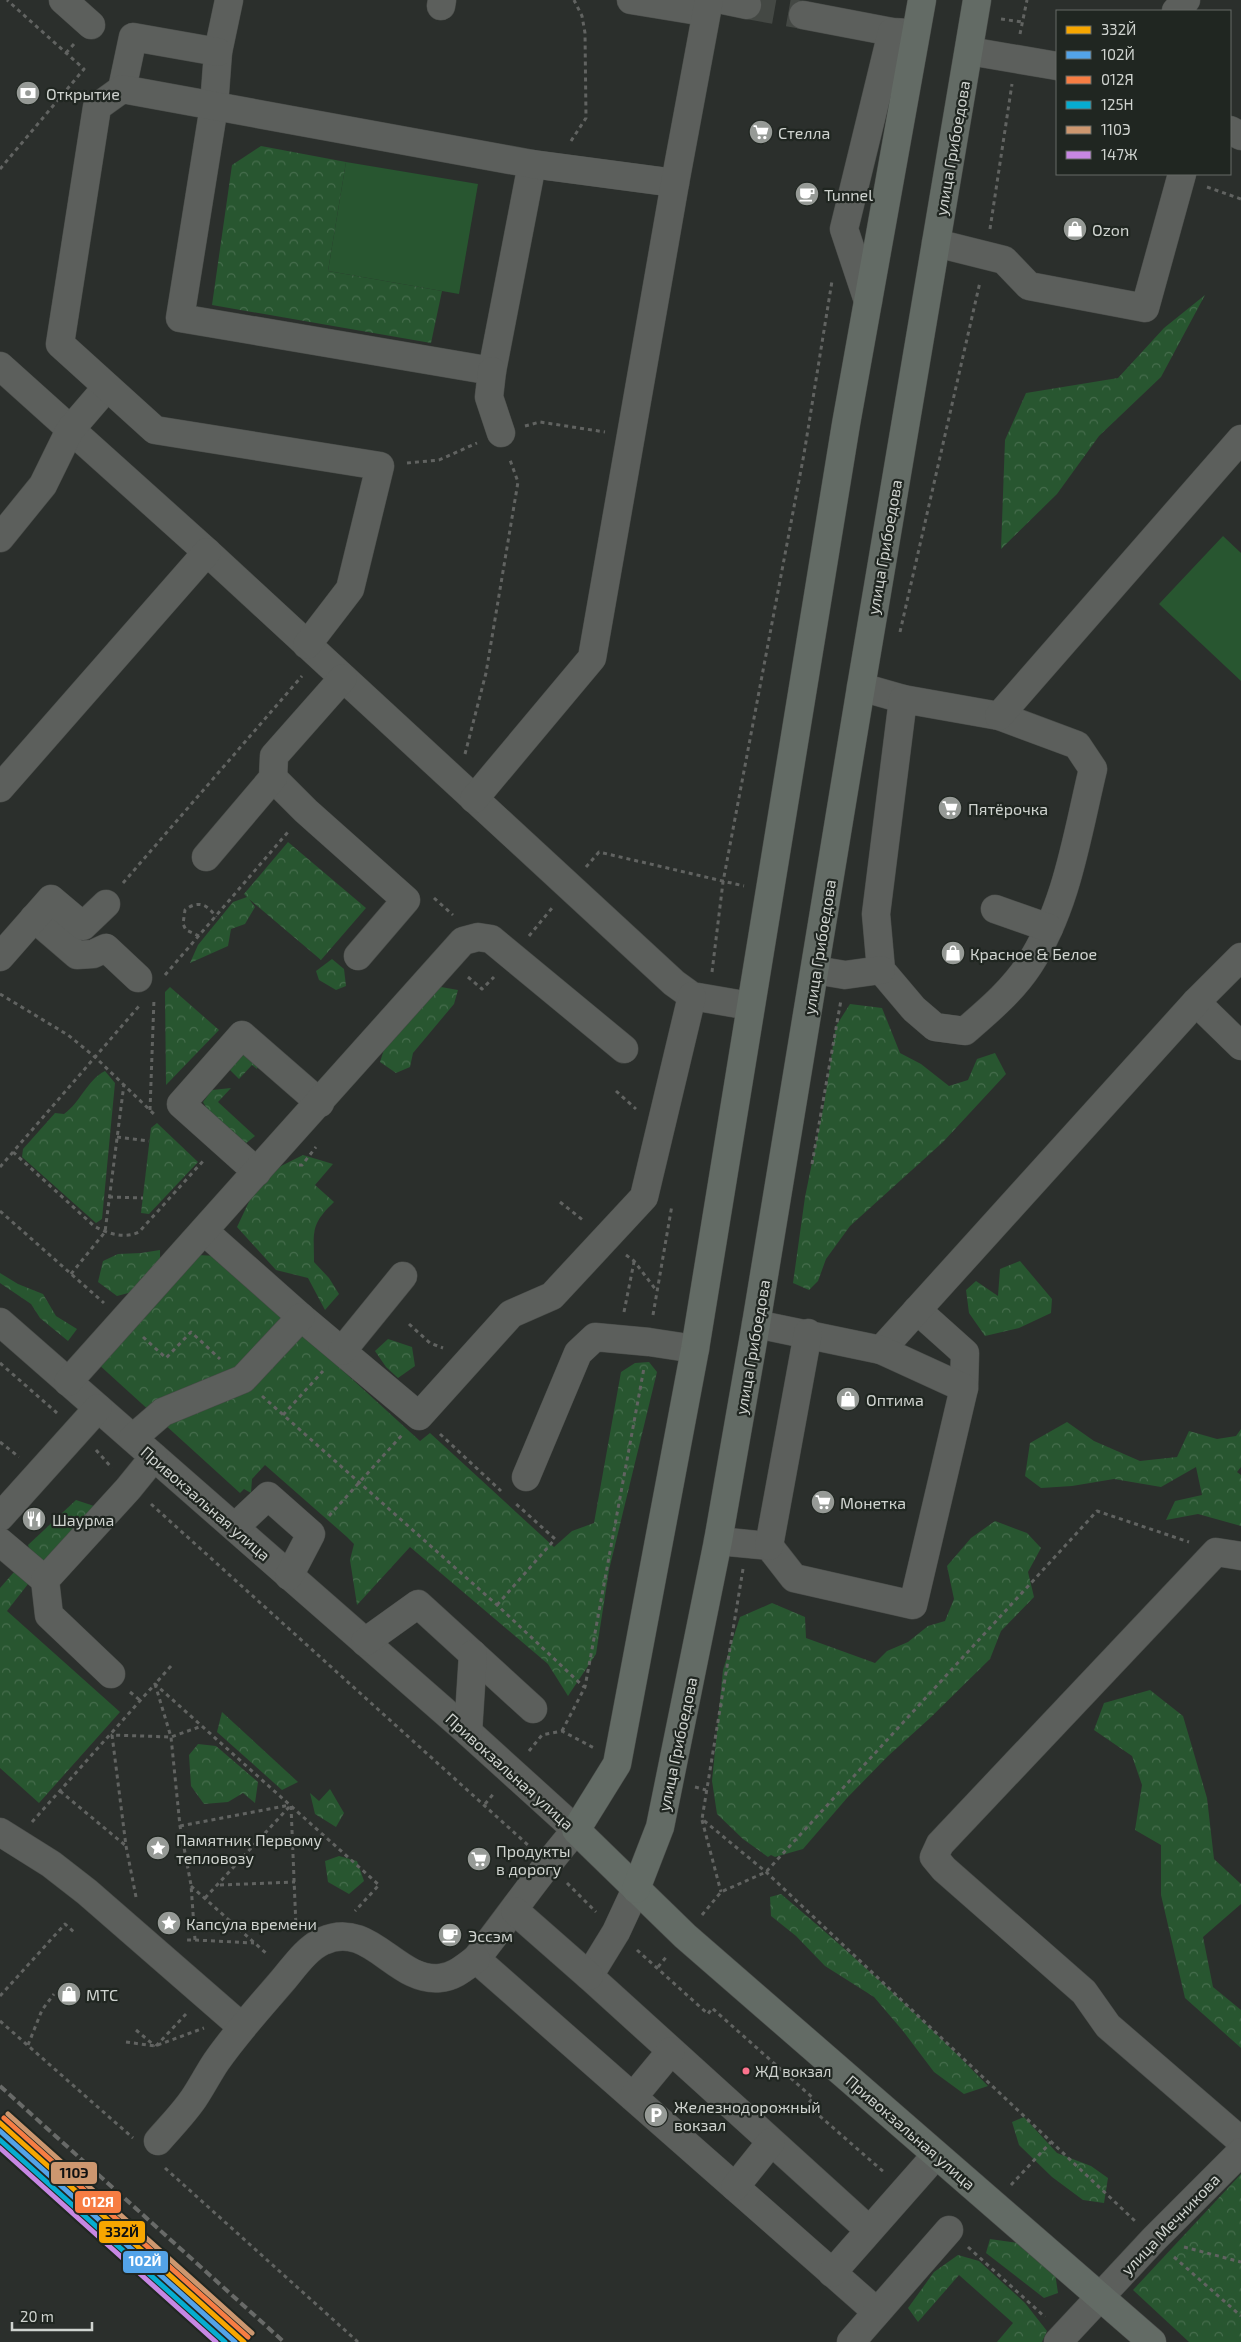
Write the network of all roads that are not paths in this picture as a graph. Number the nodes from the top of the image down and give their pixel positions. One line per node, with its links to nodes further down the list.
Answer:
1 (63, 0): 10 (street)
2 (229, 0): 13 (street)
3 (630, 0): 4 (street)
4 (708, 0): 19 (street)
5 (922, 0): 11 (main road)
6 (977, 0): 12 (main road, улица Грибоедова)
7 (1186, 0): 8 (street)
8 (1177, 10)
9 (803, 15): 11 (street)
10 (91, 25)
11 (904, 33): 21 (main road); 21 (street)
12 (969, 51): 14 (street); 20 (main road, улица Грибоедова)
13 (218, 52): 15 (street); 16 (street)
14 (1056, 66)
15 (122, 89): 16 (street); 24 (street)
16 (214, 106): 17 (street); 23 (street)
17 (543, 165): 19 (street); 23 (street)
18 (1181, 175): 20 (street)
19 (675, 183): 37 (street)
20 (936, 243): 32 (main road, улица Грибоедова)
21 (868, 301): 51 (main road)
22 (0, 366): 25 (street)
23 (492, 371): 26 (street)
24 (107, 386): 25 (street); 30 (street)
25 (70, 430): 28 (street); 29 (street)
26 (501, 433)
27 (1241, 440): 34 (street)
28 (0, 538)
29 (207, 552): 30 (street); 36 (street)
30 (313, 651): 31 (street)
31 (343, 678): 35 (street); 37 (street)
32 (861, 687): 33 (street); 46 (main road, улица Грибоедова)
33 (903, 699): 34 (street); 47 (street)
34 (999, 716): 42 (street)
35 (273, 778): 38 (street); 43 (street)
36 (0, 788)
37 (465, 791): 49 (street)
38 (206, 857)
39 (106, 904): 41 (street)
40 (996, 909): 42 (street)
41 (34, 918): 44 (street); 48 (street)
42 (1049, 928): 47 (street)
43 (358, 956)
44 (0, 957)
45 (1241, 957): 50 (street)
46 (815, 970): 47 (street); 61 (main road, улица Грибоедова)
47 (881, 970)
48 (146, 988)
49 (700, 998): 51 (street); 64 (street)
50 (1196, 1002): 52 (street); 58 (street)
51 (750, 1006): 63 (main road)
52 (1241, 1046)
53 (624, 1049): 54 (street)
54 (320, 1103): 55 (street); 55 (street)
55 (248, 1182): 56 (street)
56 (204, 1231): 59 (street); 66 (street)
57 (403, 1276): 64 (street)
58 (917, 1310): 65 (street); 67 (street)
59 (301, 1316): 64 (street); 69 (street)
60 (0, 1322): 66 (street, Привокзальная улица)
61 (756, 1324): 62 (street); 74 (main road, улица Грибоедова)
62 (808, 1333): 65 (street); 76 (street)
63 (695, 1349): 71 (street); 85 (main road)
64 (342, 1350)
65 (881, 1350): 67 (street)
66 (68, 1382): 68 (street, Привокзальная улица)
67 (964, 1388): 76 (street)
68 (98, 1408): 69 (street, Привокзальная улица); 72 (street)
69 (133, 1438): 70 (street, Привокзальная улица)
70 (154, 1457): 73 (street, Привокзальная улица); 79 (street)
71 (526, 1477)
72 (0, 1517)
73 (234, 1527): 78 (street, Привокзальная улица); 78 (street)
74 (718, 1541): 76 (street); 87 (main road, улица Грибоедова)
75 (0, 1542): 79 (street)
76 (758, 1545)
77 (1229, 1554): 94 (street)
78 (289, 1576): 80 (street, Привокзальная улица)
79 (45, 1580): 82 (street)
80 (365, 1642): 81 (street); 84 (street, Привокзальная улица)
81 (473, 1654): 83 (street); 84 (street)
82 (111, 1674)
83 (533, 1709)
84 (468, 1732): 85 (street, Привокзальная улица)
85 (576, 1830): 87 (main road, Привокзальная улица); 88 (street)
86 (8, 1836): 91 (street)
87 (636, 1888): 90 (street); 98 (main road, Привокзальная улица)
88 (514, 1910): 89 (street); 90 (street)
89 (476, 1959): 91 (street); 93 (street)
90 (589, 1976): 92 (street)
91 (242, 2027): 96 (street)
92 (671, 2051): 93 (street); 95 (street)
93 (632, 2098): 99 (street)
94 (1241, 2141)
95 (771, 2142): 99 (street); 100 (street)
96 (152, 2149)
97 (1241, 2152): 103 (street, улица Мечникова)
98 (936, 2154): 100 (street); 103 (main road, Привокзальная улица)
99 (734, 2187): 102 (street)
100 (869, 2230): 102 (street)
101 (949, 2230): 104 (street)
102 (832, 2273): 104 (street)
103 (1100, 2296): 106 (street, улица Мечникова); 107 (main road, Привокзальная улица)
104 (877, 2312): 105 (street)
105 (851, 2342)
106 (1058, 2342)
107 (1152, 2342)

